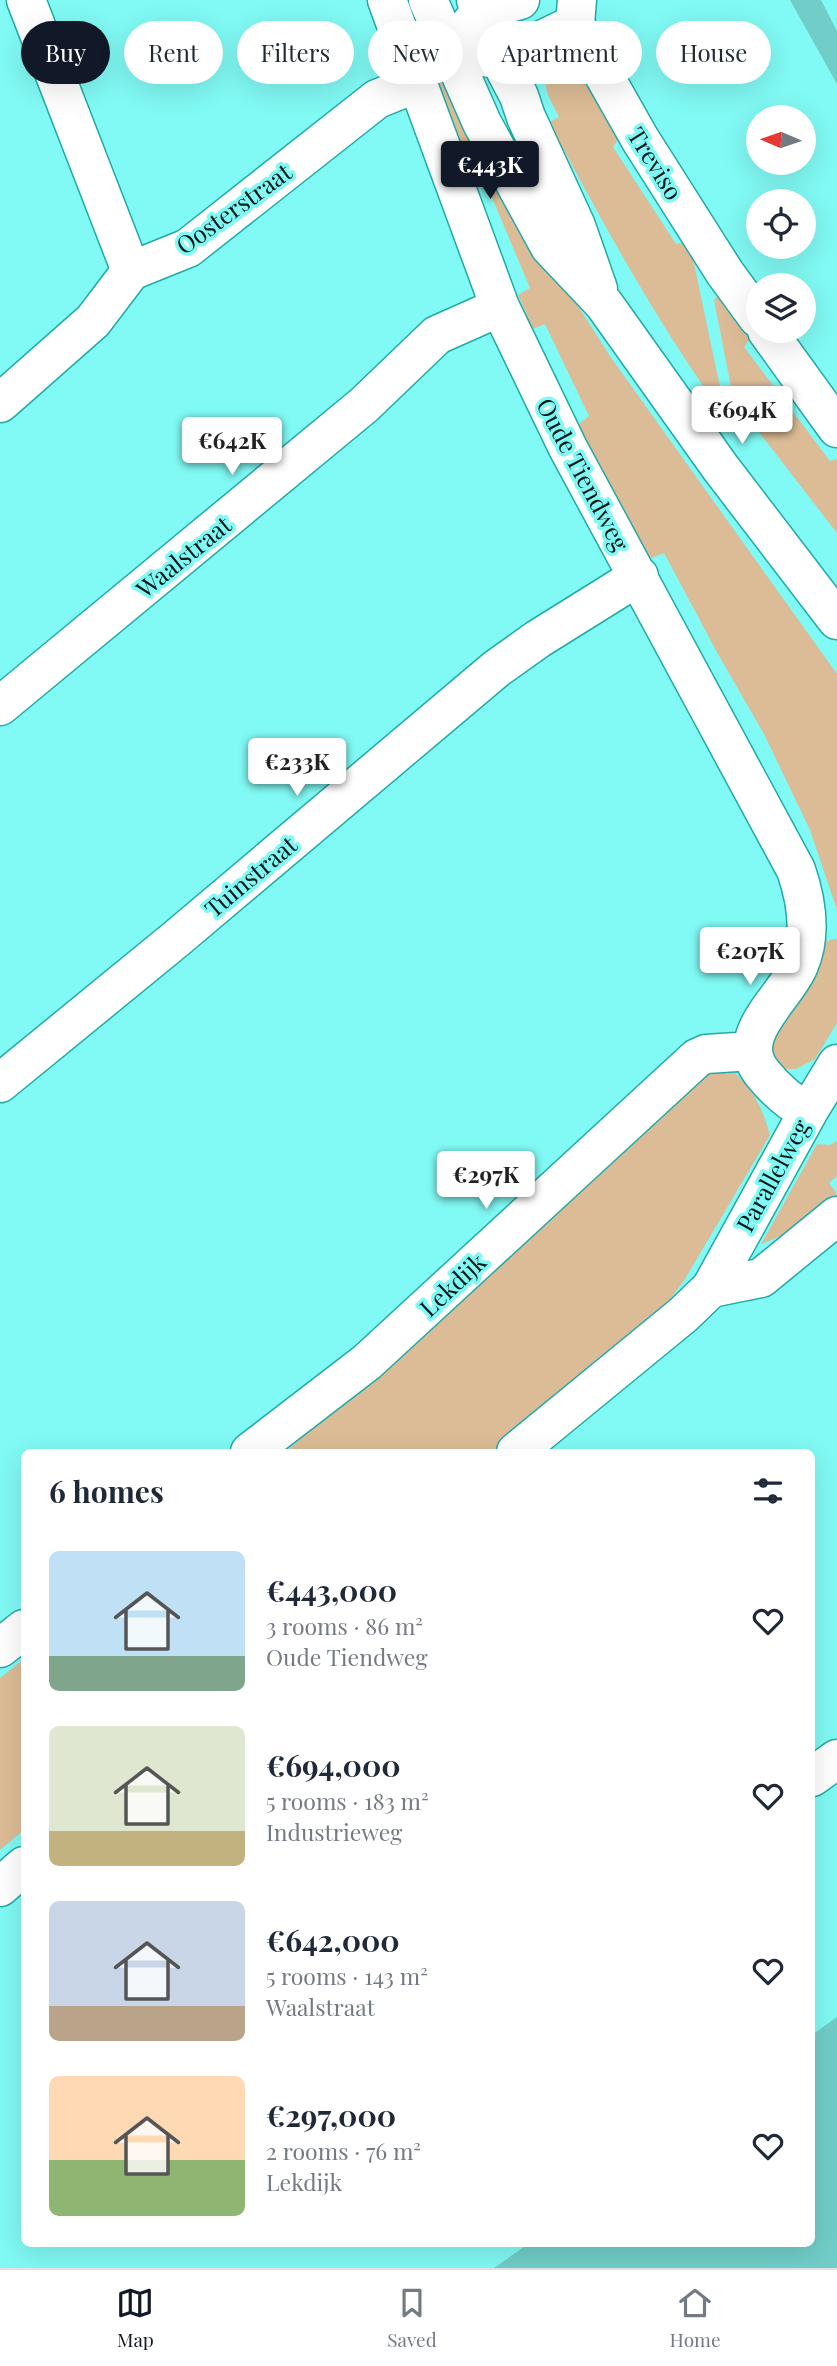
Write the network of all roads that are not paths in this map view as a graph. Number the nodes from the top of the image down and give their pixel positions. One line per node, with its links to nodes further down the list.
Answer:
1 (26, 0): 14 (street)
2 (387, 0): 7 (street, Oude Tiendweg)
3 (428, 0): 8 (street)
4 (520, 0): 5 (street)
5 (478, 6): 9 (street)
6 (576, 12): 15 (street, Treviso)
7 (395, 21)
8 (437, 21)
9 (463, 29)
10 (463, 81): 16 (street)
11 (415, 84): 14 (street, Oosterstraat)
12 (418, 84): 17 (street, Oude Tiendweg)
13 (513, 84): 16 (street)
14 (131, 271): 19 (street)
15 (746, 302)
16 (604, 304): 22 (street)
17 (500, 307): 21 (street, Oude Tiendweg); 23 (street, Waalstraat)
18 (776, 343): 20 (street)
19 (0, 403)
20 (837, 428)
21 (639, 576): 24 (street, Oude Tiendweg); 26 (street, Tuinstraat)
22 (837, 620)
23 (0, 706)
24 (752, 1051): 27 (street); 30 (street, Lekdijk)
25 (837, 1065): 27 (street, Parallelweg)
26 (0, 1083)
27 (808, 1112): 29 (street, Parallelweg)
28 (837, 1216): 29 (street, Parallelweg)
29 (710, 1288): 31 (street, Parallelweg)
30 (254, 1449)
31 (520, 1449)
32 (21, 1631): 33 (street)
33 (0, 1648)
34 (837, 1759): 35 (street)
35 (815, 1775)
36 (21, 1869): 37 (street)
37 (0, 1887)

